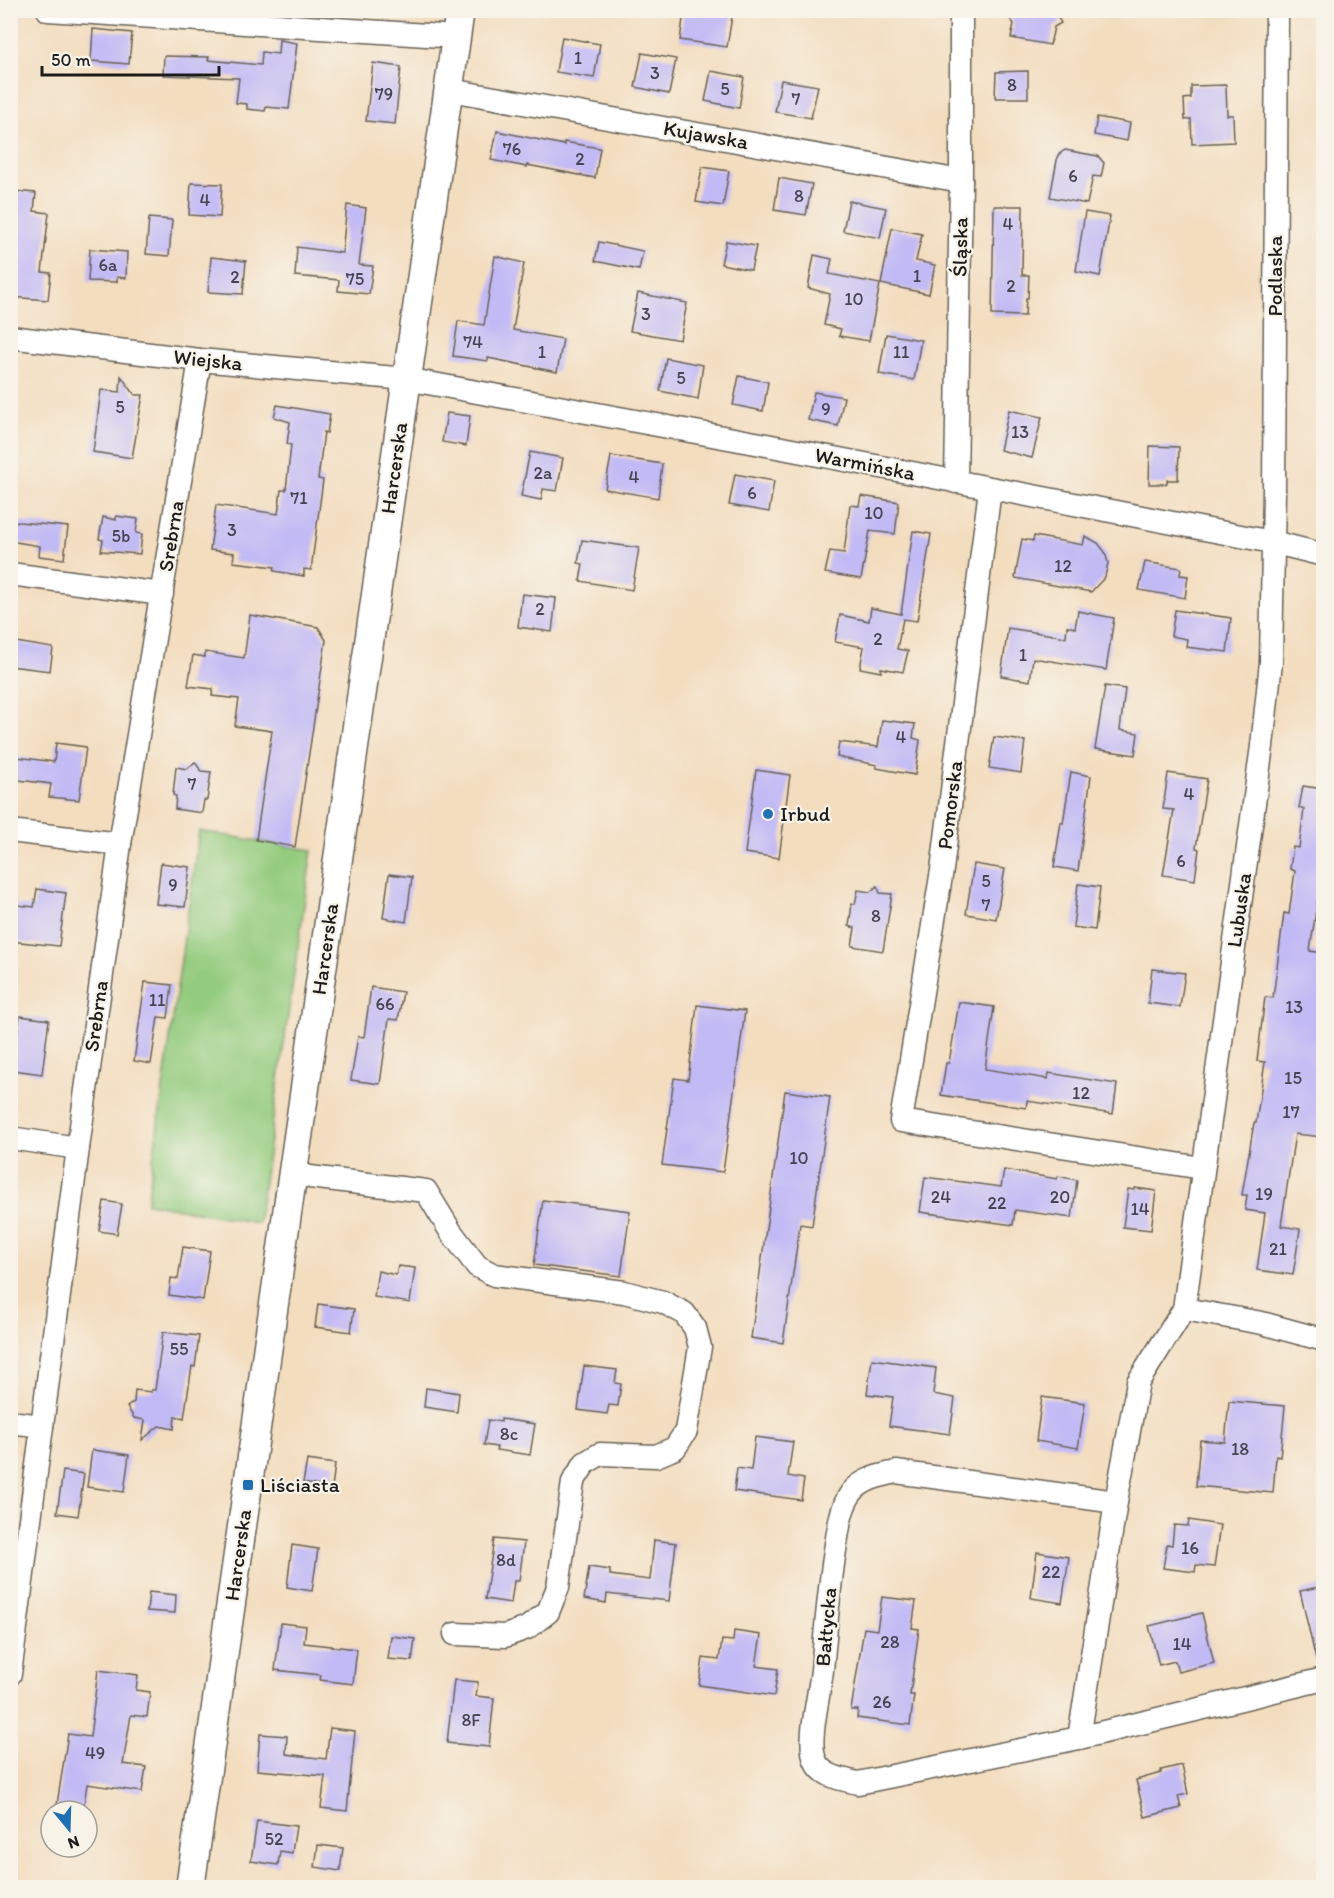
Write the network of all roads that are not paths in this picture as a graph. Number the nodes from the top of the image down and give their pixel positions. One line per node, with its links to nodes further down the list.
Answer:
1 (48, 10): 4 (street)
2 (961, 10): 6 (street, Śląska)
3 (1277, 10): 12 (street, Podlaska)
4 (458, 24): 5 (street, Harcerska)
5 (450, 90): 6 (street, Kujawska); 9 (street, Harcerska)
6 (961, 181): 10 (street, Śląska)
7 (10, 337): 8 (street, Wiejska)
8 (200, 360): 9 (street, Wiejska); 15 (street, Srebrna)
9 (406, 379): 10 (street, Warmińska); 21 (street, Harcerska)
10 (956, 483): 11 (street, Warmińska)
11 (990, 489): 12 (street, Warmińska); 20 (street, Pomorska)
12 (1272, 542): 13 (street, Warmińska); 20 (street, Lubuska)
13 (1323, 555)
14 (10, 574): 15 (street)
15 (162, 594): 17 (street, Srebrna)
16 (10, 831): 17 (street)
17 (120, 844): 19 (street, Srebrna)
18 (10, 1138): 19 (street)
19 (78, 1148): 25 (street, Srebrna)
20 (1202, 1168): 22 (street, Lubuska)
21 (293, 1172): 27 (street); 31 (street, Harcerska)
22 (1184, 1309): 23 (street); 26 (street)
23 (1323, 1340)
24 (10, 1422): 25 (street)
25 (42, 1426): 28 (street, Srebrna)
26 (1116, 1502): 30 (street); 30 (street, Bałtycka)
27 (455, 1634)
28 (10, 1674)
29 (1323, 1679): 30 (street, Bałtycka)
30 (1079, 1738)
31 (190, 1887)

